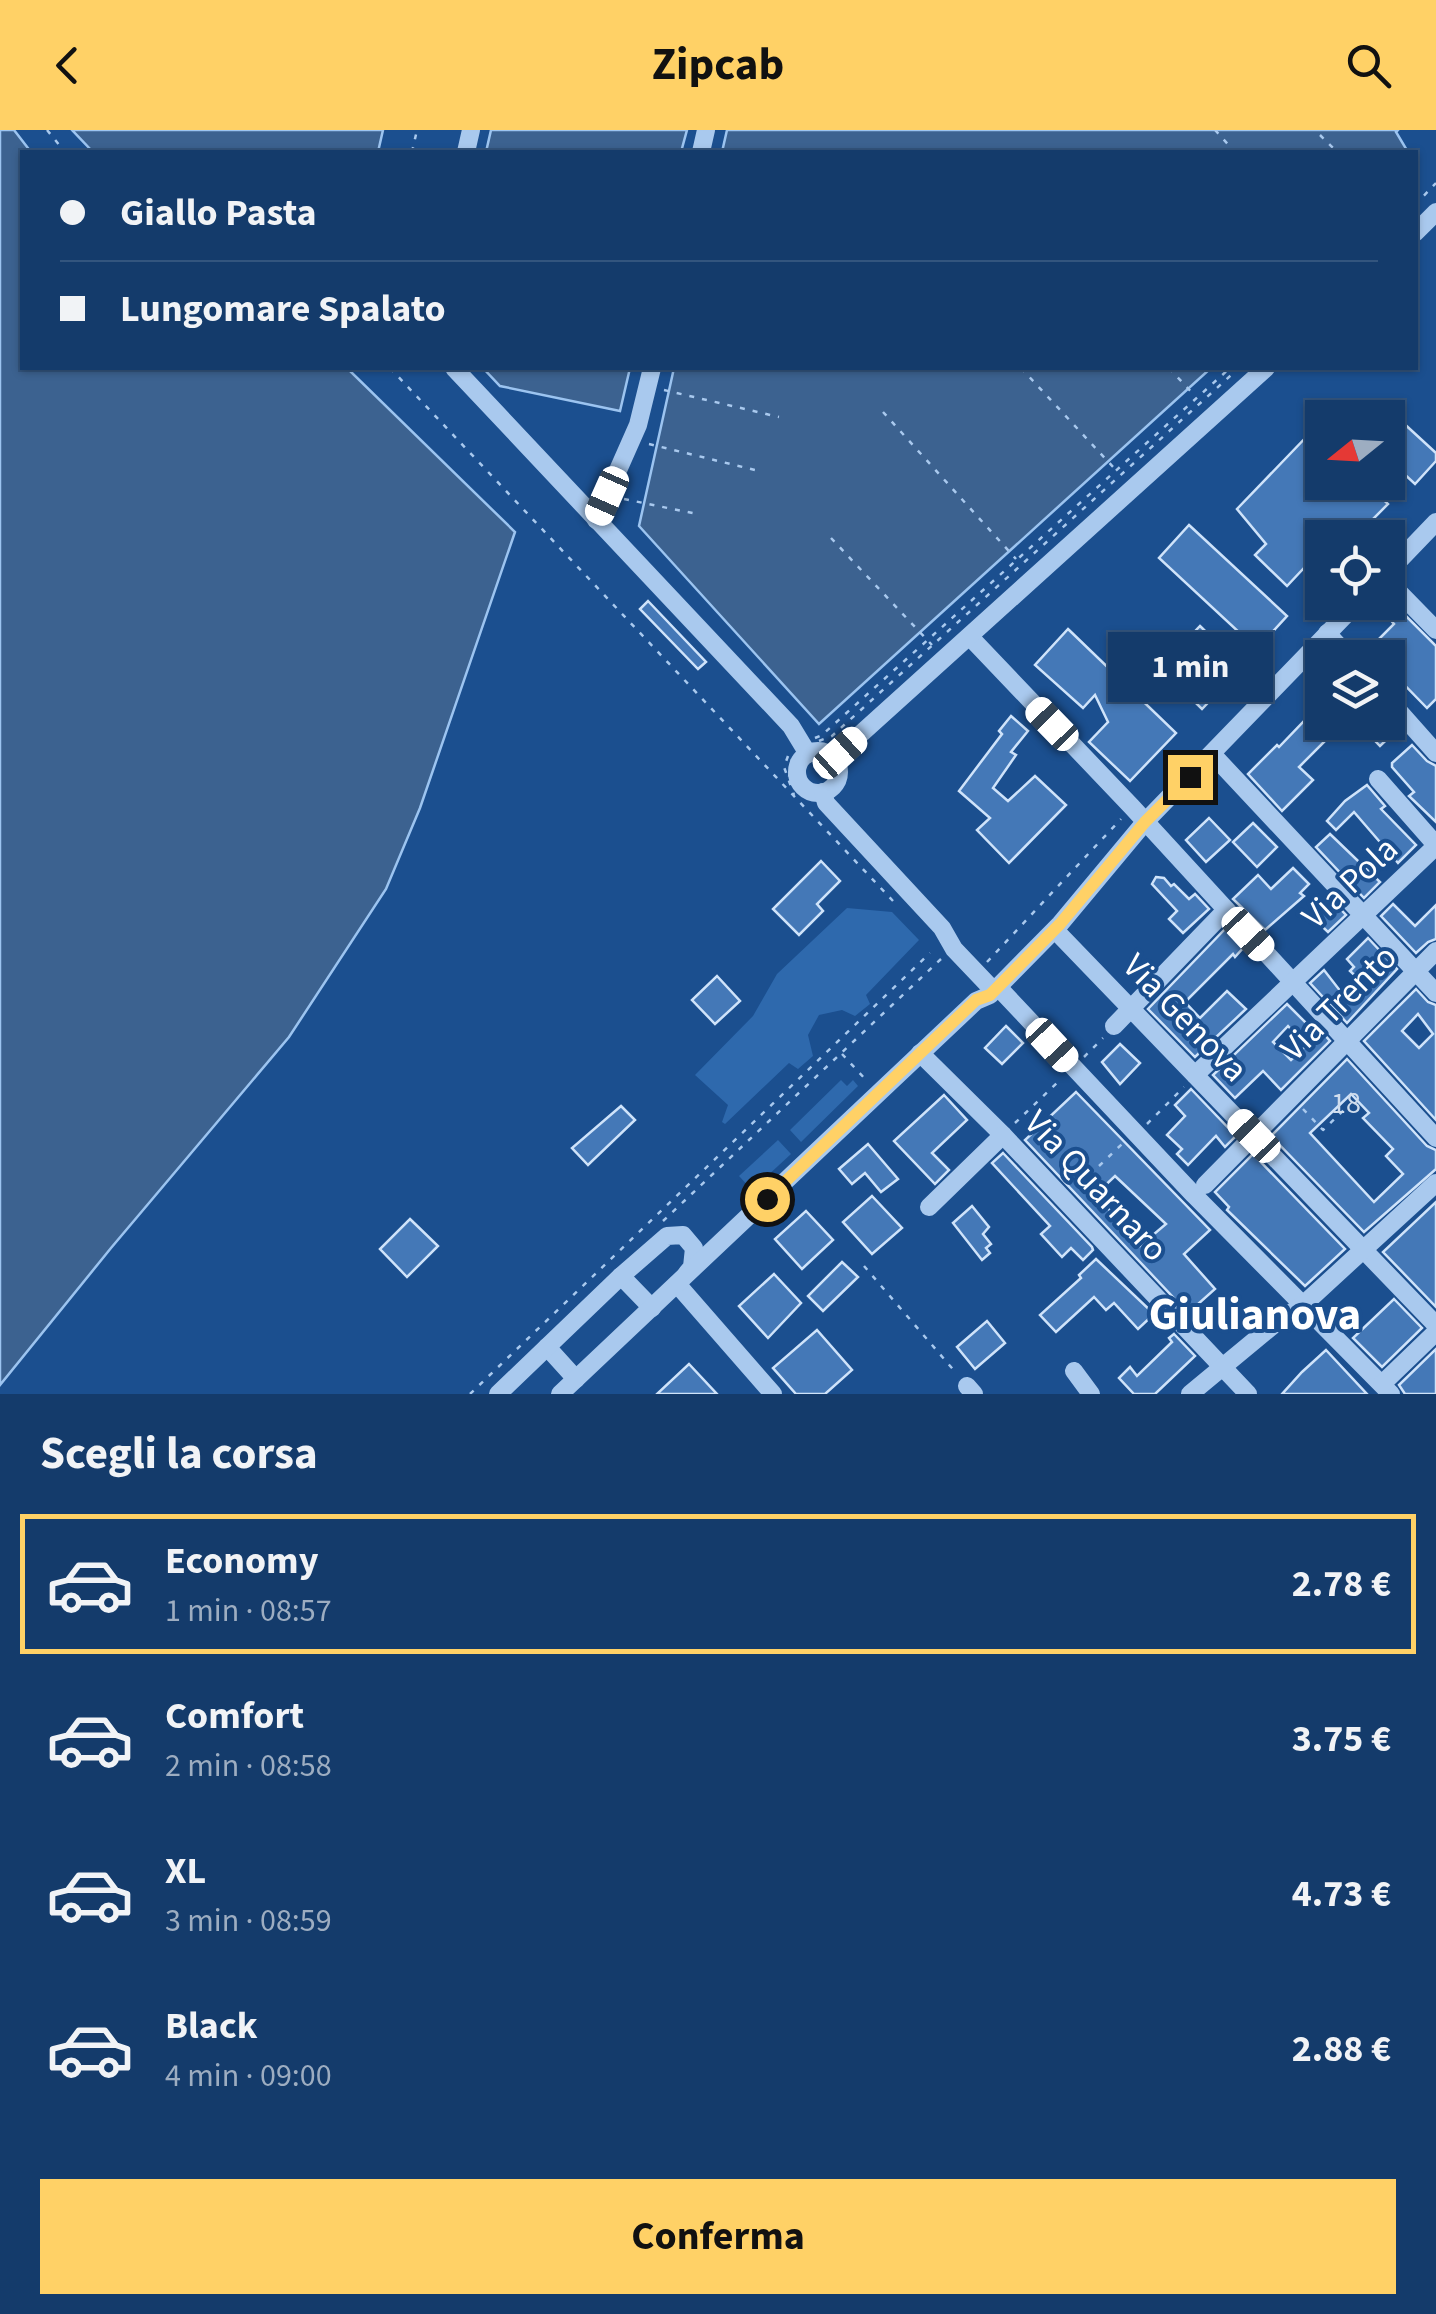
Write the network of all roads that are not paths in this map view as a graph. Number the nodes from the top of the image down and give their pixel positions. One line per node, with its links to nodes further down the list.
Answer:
1 (1436, 212): 2 (street)
2 (1418, 230)
3 (456, 370): 6 (street)
4 (652, 370): 6 (street)
5 (1264, 370): 13 (street)
6 (596, 520): 16 (street)
7 (1436, 522): 8 (street)
8 (1405, 554)
9 (1405, 598): 11 (street)
10 (1341, 620): 12 (street)
11 (1436, 630)
12 (1328, 633): 14 (street); 18 (street)
13 (970, 636): 19 (street); 22 (street)
14 (1334, 640)
15 (1405, 718): 17 (street)
16 (805, 748): 19 (street); 21 (street)
17 (1436, 752)
18 (1212, 755): 22 (street); 25 (street)
19 (834, 758): 21 (street)
20 (1378, 779): 23 (street)
21 (809, 794): 30 (street)
22 (1145, 822): 24 (street); 26 (street)
23 (1436, 846): 25 (street, Via Pola)
24 (1226, 910): 29 (street); 32 (street)
25 (1363, 915): 28 (street); 29 (street, Via Pola)
26 (1054, 930): 30 (street); 32 (street, Via Genova)
27 (1436, 952): 28 (street, Via Trento)
28 (1416, 971): 31 (street); 34 (street, Via Trento)
29 (1293, 981): 34 (street); 36 (street, Via Pola)
30 (996, 989): 35 (street); 49 (street)
31 (1436, 993)
32 (1130, 1008): 33 (street); 36 (street, Via Genova)
33 (1114, 1026)
34 (1346, 1041): 38 (street, Via Trento); 39 (street)
35 (920, 1053): 37 (street, Via Quarnaro); 43 (street)
36 (1195, 1075): 38 (street, Via Genova)
37 (1003, 1135): 42 (street); 52 (street, Via Quarnaro)
38 (1254, 1136): 41 (street, Via Trento); 45 (street, Via Genova)
39 (1436, 1138)
40 (1436, 1183): 45 (street)
41 (1204, 1184)
42 (929, 1207)
43 (723, 1240): 44 (street); 47 (street)
44 (694, 1248): 46 (street); 47 (street)
45 (1364, 1250): 49 (street); 50 (street, Via Genova)
46 (621, 1276): 48 (street); 51 (street)
47 (680, 1281): 48 (street); 58 (street)
48 (652, 1308): 54 (street)
49 (1298, 1308): 52 (street); 55 (street)
50 (1436, 1328): 55 (street)
51 (547, 1347): 54 (street); 56 (street)
52 (1222, 1367): 60 (street); 61 (street, Via Quarnaro)
53 (1074, 1372): 59 (street)
54 (576, 1378): 57 (street)
55 (1387, 1389)
56 (498, 1394)
57 (560, 1394)
58 (773, 1394)
59 (1092, 1394)
60 (1190, 1394)
61 (1248, 1394)

